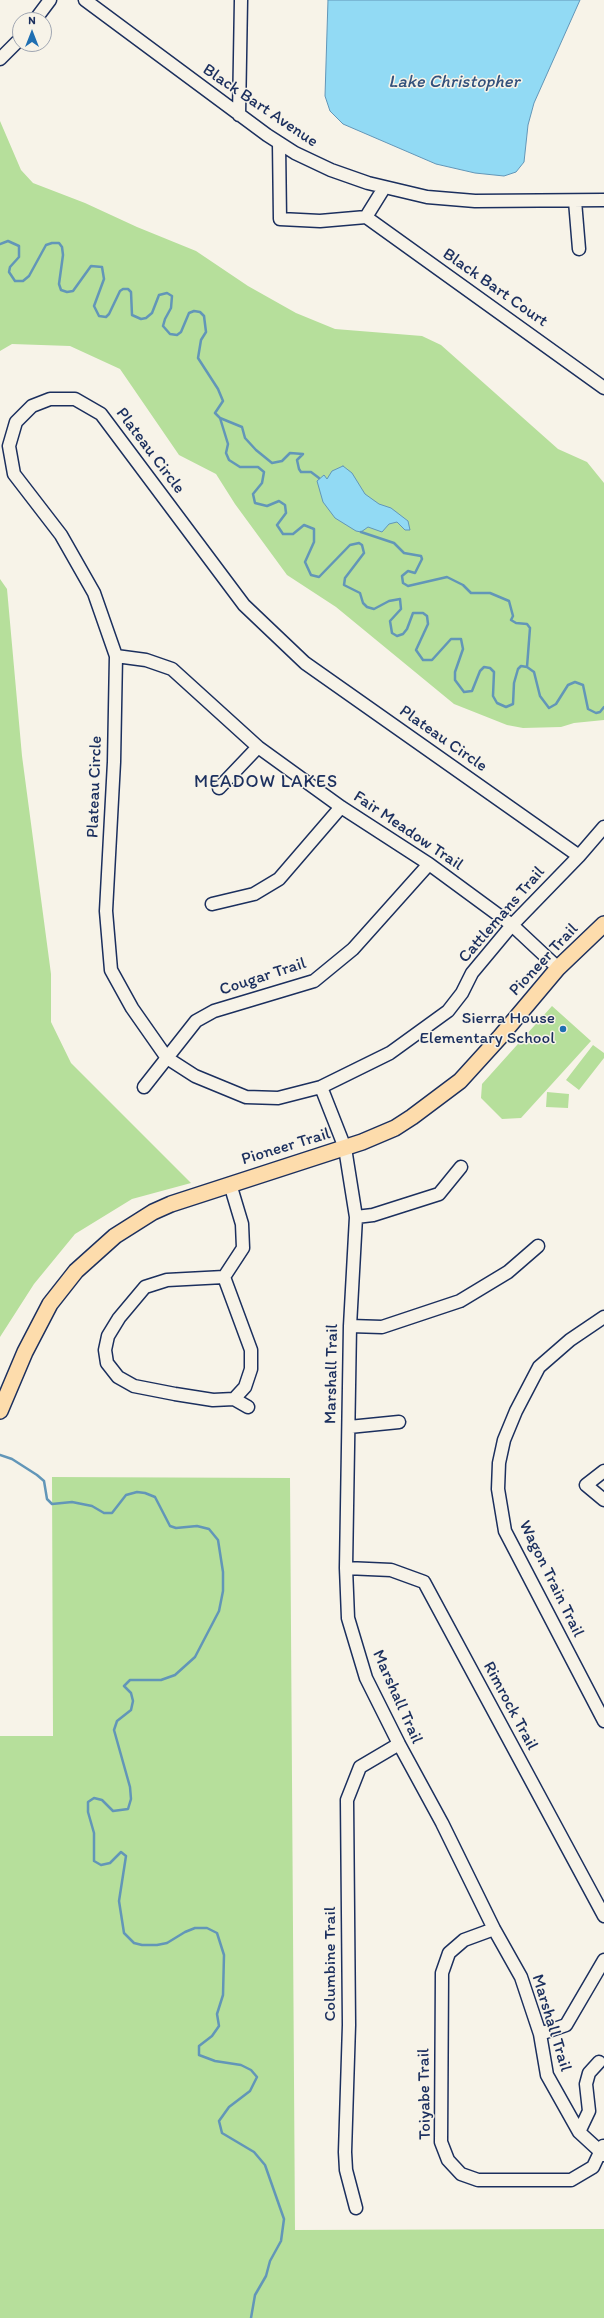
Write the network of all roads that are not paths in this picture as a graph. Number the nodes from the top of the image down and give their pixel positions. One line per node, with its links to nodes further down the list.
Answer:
1 (50, 0): 4 (street)
2 (85, 0): 7 (street, Black Bart Avenue)
3 (240, 1): 7 (street)
4 (41, 12)
5 (12, 47): 6 (street)
6 (0, 59)
7 (239, 115): 8 (street, Black Bart Avenue)
8 (279, 143): 9 (street, Black Bart Avenue); 12 (street)
9 (384, 188): 11 (street, Black Bart Avenue); 12 (street)
10 (604, 200): 11 (street, Black Bart Avenue)
11 (576, 201): 13 (street)
12 (366, 217): 14 (street, Black Bart Court)
13 (579, 249)
14 (604, 388)
15 (116, 656): 16 (street, Fair Meadow Trail); 20 (street, Plateau Circle); 26 (street, Plateau Circle)
16 (258, 747): 17 (street); 18 (street, Fair Meadow Trail)
17 (220, 788)
18 (341, 807): 21 (street, Fair Meadow Trail); 22 (street)
19 (604, 827): 20 (street, Cattlemans Trail)
20 (579, 856): 24 (street, Cattlemans Trail)
21 (429, 864): 24 (street, Fair Meadow Trail); 26 (street, Cougar Trail)
22 (212, 904)
23 (604, 924): 25 (main road, Pioneer Trail)
24 (512, 925): 25 (street, Fair Meadow Trail); 28 (street, Cattlemans Trail)
25 (558, 968): 29 (main road, Pioneer Trail)
26 (167, 1058): 27 (street, Cougar Trail); 28 (street, Cattlemans Trail)
27 (144, 1087)
28 (321, 1087): 29 (street, Marshall Trail)
29 (345, 1148): 31 (main road, Pioneer Trail); 32 (street, Marshall Trail)
30 (461, 1166): 32 (street)
31 (230, 1184): 34 (street); 39 (main road, Pioneer Trail)
32 (356, 1217): 36 (street, Marshall Trail)
33 (538, 1246): 36 (street)
34 (224, 1277): 37 (street); 37 (street)
35 (604, 1317): 45 (street, Wagon Train Trail)
36 (350, 1326): 41 (street, Marshall Trail)
37 (234, 1399): 38 (street)
38 (248, 1406)
39 (0, 1411)
40 (399, 1422): 41 (street)
41 (349, 1427): 44 (street, Marshall Trail)
42 (604, 1471): 43 (street)
43 (604, 1500)
44 (346, 1568): 46 (street, Marshall Trail); 47 (street, Rimrock Trail)
45 (604, 1721)
46 (399, 1744): 48 (street, Marshall Trail); 54 (street, Columbine Trail)
47 (604, 1916)
48 (494, 1929): 50 (street, Marshall Trail); 53 (street, Toiyabe Trail)
49 (604, 1960): 50 (street)
50 (540, 2034): 52 (street, Marshall Trail)
51 (599, 2062): 52 (street)
52 (579, 2132): 53 (street, Marshall Trail)
53 (603, 2151)
54 (356, 2208)

